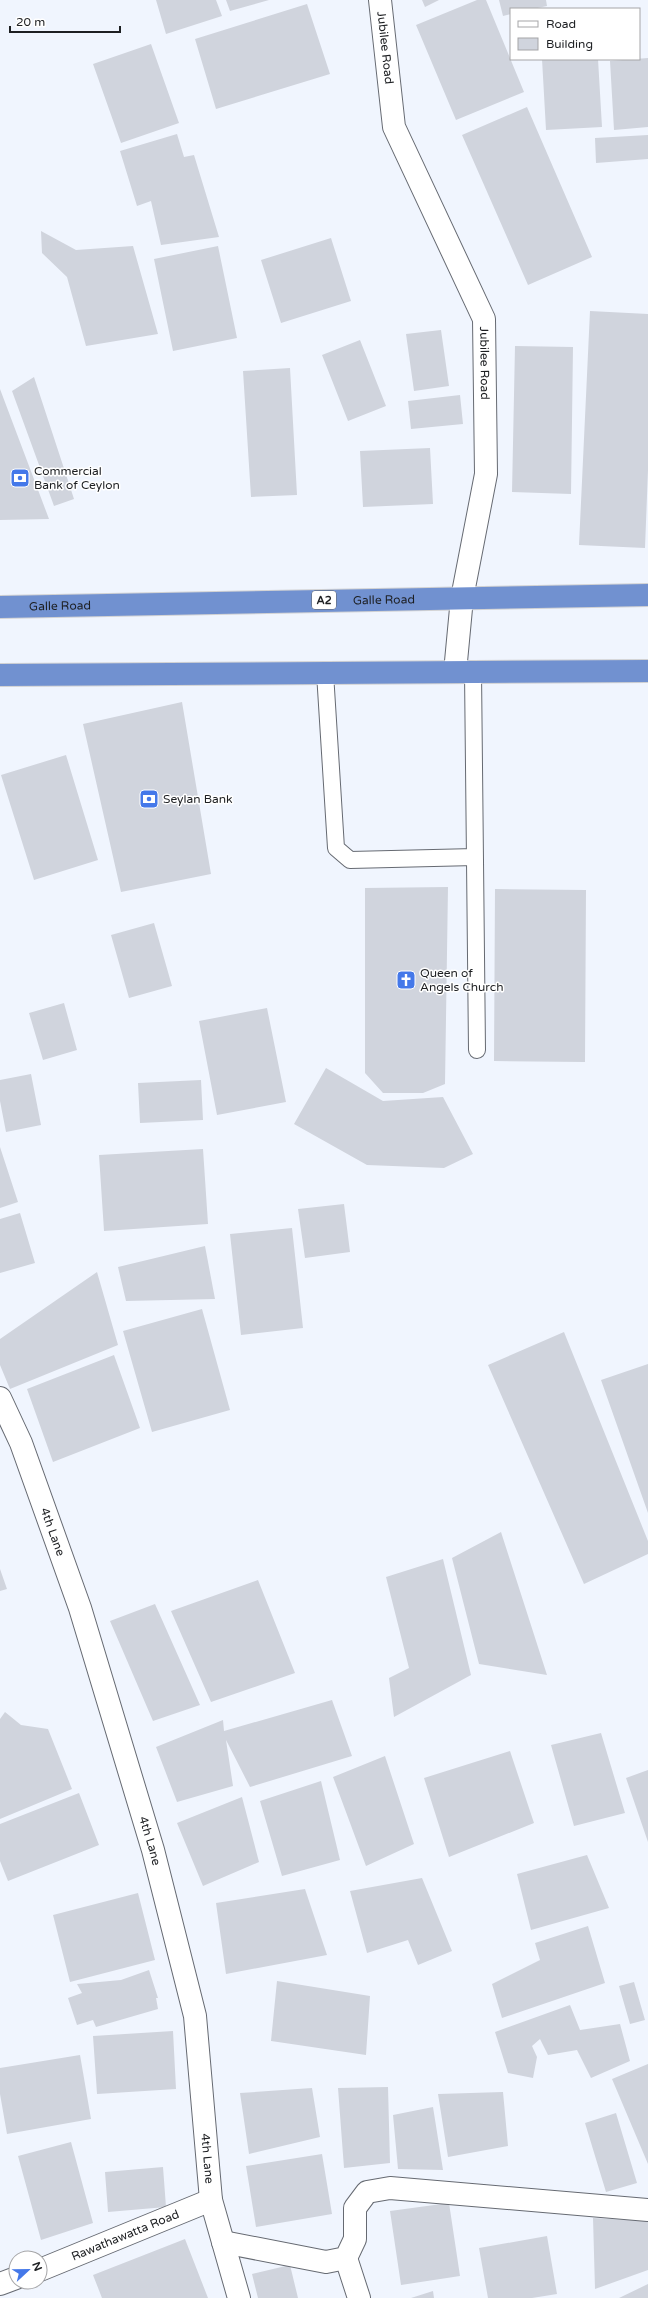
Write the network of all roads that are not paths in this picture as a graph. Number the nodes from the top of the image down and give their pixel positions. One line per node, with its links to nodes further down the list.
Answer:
1 (380, 0): 3 (street, Jubilee Road)
2 (648, 595): 3 (highway, Galle Road / A2)
3 (462, 598): 4 (highway, Galle Road / A2); 6 (street, Jubilee Road)
4 (0, 606)
5 (648, 671): 6 (highway)
6 (464, 672): 7 (highway); 9 (lane)
7 (325, 673): 8 (highway); 9 (lane)
8 (0, 675)
9 (475, 857): 10 (lane)
10 (477, 1050)
11 (0, 1398): 12 (street, 4th Lane)
12 (211, 2200): 14 (street, 4th Lane); 16 (street, Rawathawatta Road)
13 (648, 2210): 15 (street)
14 (223, 2242): 15 (street); 17 (street, 4th Lane)
15 (346, 2258): 18 (street)
16 (48, 2267)
17 (239, 2298)
18 (359, 2298)

